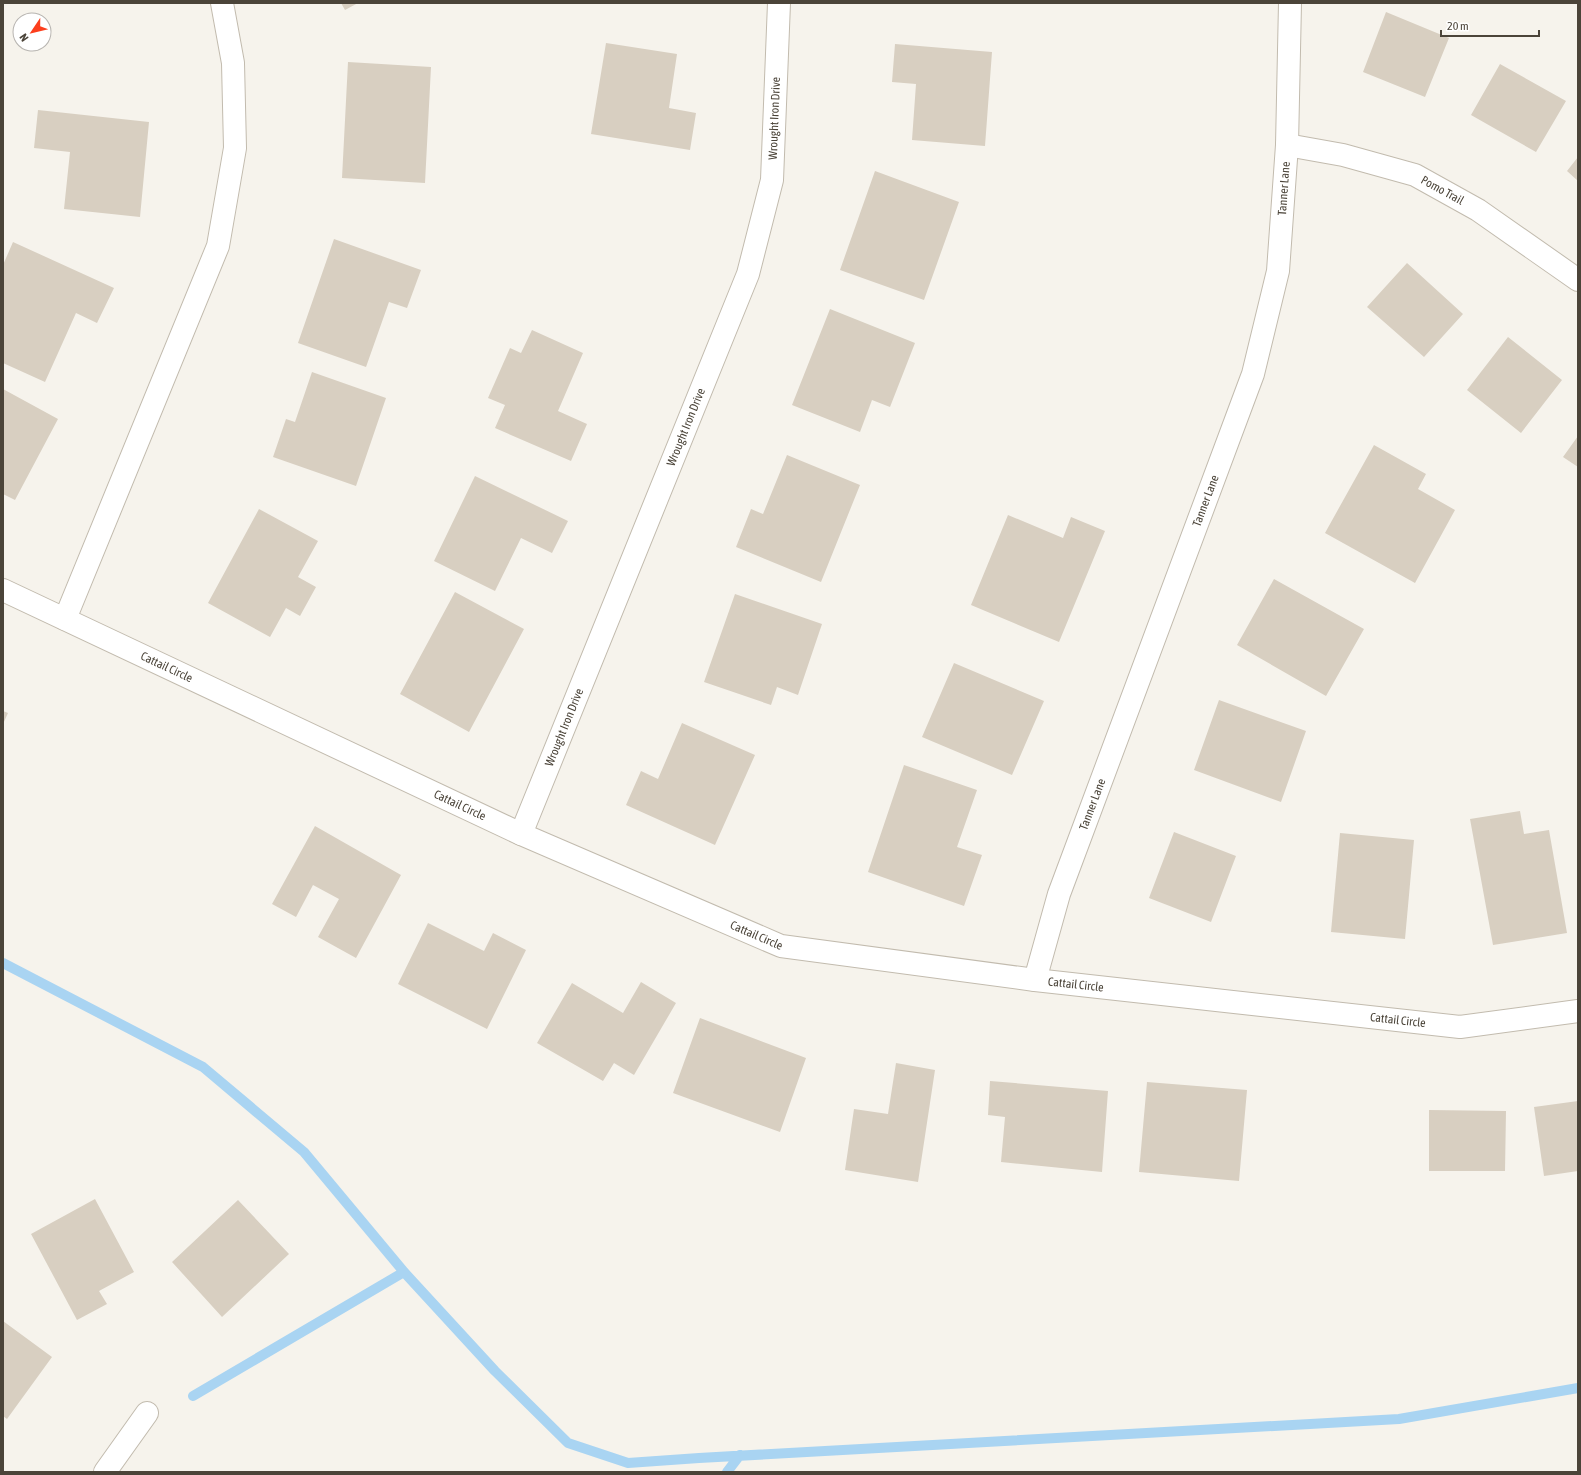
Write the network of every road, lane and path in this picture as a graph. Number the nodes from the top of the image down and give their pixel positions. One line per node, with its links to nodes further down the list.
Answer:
1 (222, 3): 7 (street)
2 (779, 3): 8 (street, Wrought Iron Drive)
3 (1290, 3): 4 (street, Tanner Lane)
4 (1287, 145): 5 (street, Pomo Trail); 9 (street, Tanner Lane)
5 (1578, 280)
6 (3, 590): 7 (street, Cattail Circle)
7 (65, 619): 8 (street, Cattail Circle)
8 (521, 834): 9 (street, Cattail Circle)
9 (1035, 980): 10 (street, Cattail Circle)
10 (1578, 1011)
11 (147, 1413): 12 (street)
12 (105, 1472)

